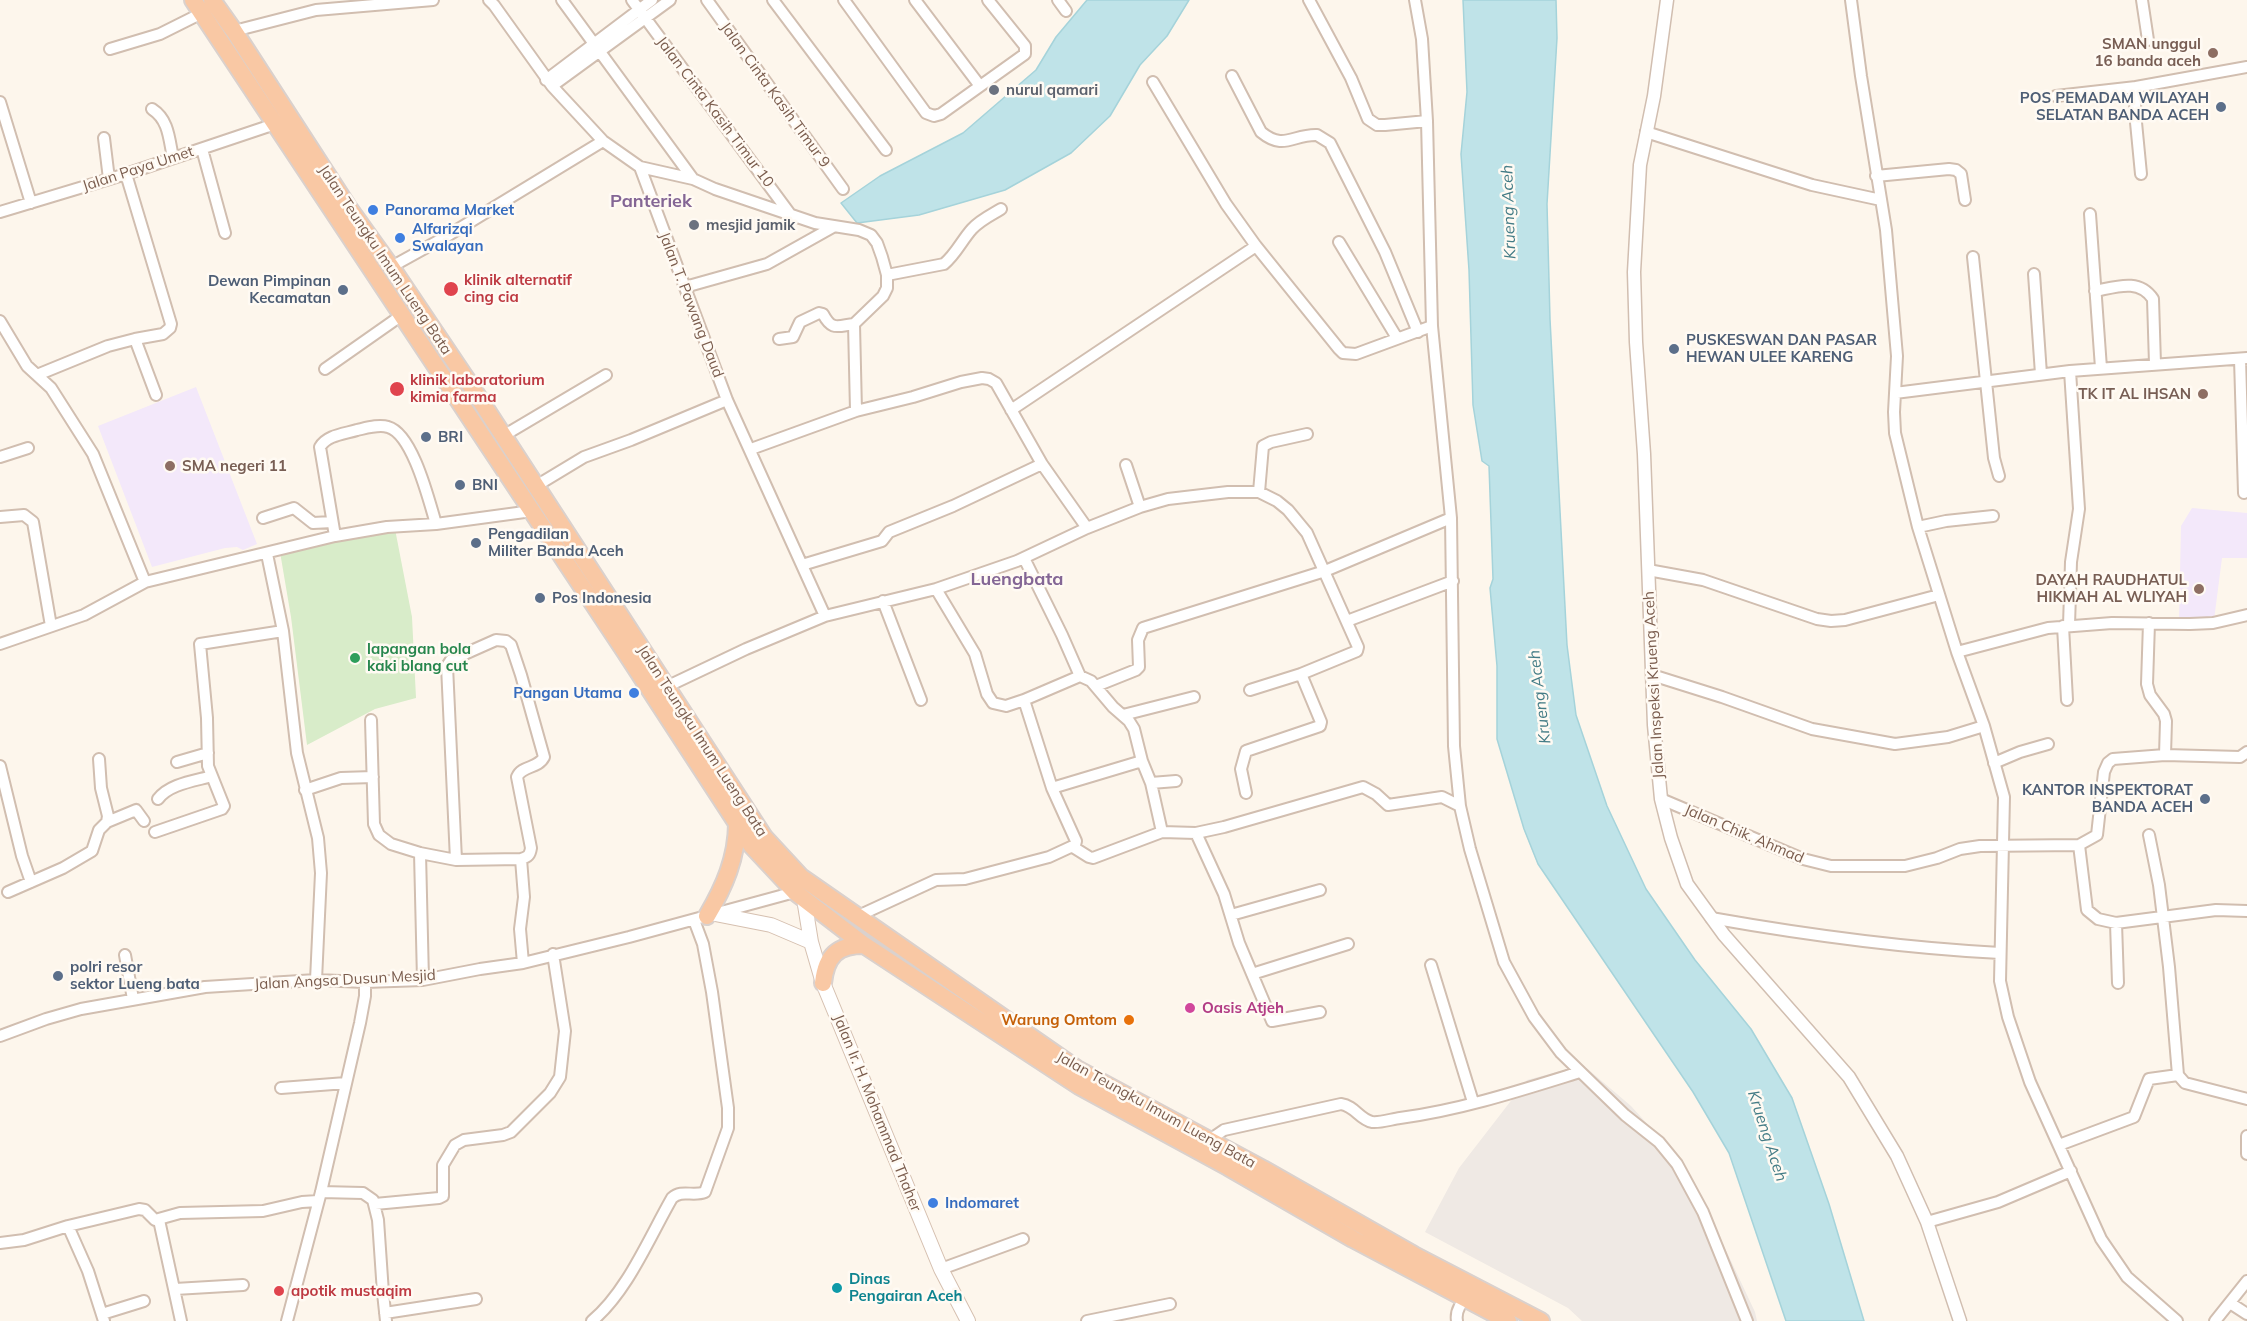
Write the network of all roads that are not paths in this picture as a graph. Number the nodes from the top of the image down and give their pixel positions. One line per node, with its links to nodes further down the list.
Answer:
1 (434, 0): 19 (street)
2 (489, 0): 26 (street)
3 (562, 0): 21 (street)
4 (632, 0): 18 (street, Jalan Cinta Kasih Timur 10)
5 (652, 0): 18 (street)
6 (670, 0): 18 (street)
7 (707, 0): 46 (street, Jalan Cinta Kasih Timur 9)
8 (773, 0): 38 (street)
9 (844, 0): 27 (street)
10 (915, 0): 27 (street)
11 (988, 0): 27 (street)
12 (1309, 0): 32 (street)
13 (1415, 0): 32 (street)
14 (1667, 0): 34 (street, Jalan Inspeksi Krueng Aceh)
15 (1851, 0): 43 (street)
16 (2142, 0): 20 (street)
17 (202, 4): 19 (highway, Jalan Teungku Imum Lueng Bata); 22 (street); 33 (highway, Jalan Teungku Imum Lueng Bata)
18 (642, 14): 21 (street); 52 (street, Jalan Cinta Kasih Timur 10)
19 (234, 31): 59 (highway, Jalan Teungku Imum Lueng Bata)
20 (2148, 40)
21 (597, 47): 26 (street); 44 (street)
22 (110, 49)
23 (2247, 67): 28 (street)
24 (1232, 76): 68 (street)
25 (1153, 82): 57 (street)
26 (549, 83): 36 (street)
27 (980, 86)
28 (2136, 87): 29 (street); 42 (street)
29 (2056, 96)
30 (0, 102): 49 (street)
31 (152, 109): 39 (street)
32 (1427, 121): 67 (street)
33 (275, 124): 37 (street, Jalan Paya Umet); 64 (highway, Jalan Teungku Imum Lueng Bata)
34 (1646, 132): 47 (street); 111 (street, Jalan Inspeksi Krueng Aceh)
35 (104, 138): 45 (street)
36 (603, 141): 40 (street); 59 (street)
37 (202, 148): 39 (street, Jalan Paya Umet); 55 (street)
38 (886, 150)
39 (172, 158): 41 (street, Jalan Paya Umet)
40 (640, 167): 44 (street); 62 (street, Jalan T. Pawang Daud)
41 (126, 174): 45 (street, Jalan Paya Umet); 70 (street)
42 (2141, 174)
43 (1876, 176): 47 (street); 48 (street)
44 (693, 178): 52 (street)
45 (109, 179): 49 (street, Jalan Paya Umet)
46 (843, 189)
47 (1881, 200): 81 (street)
48 (1965, 200)
49 (31, 203): 51 (street, Jalan Paya Umet)
50 (1001, 209): 61 (street)
51 (0, 212)
52 (790, 214): 54 (street)
53 (2090, 214): 63 (street)
54 (833, 227): 61 (street); 62 (street)
55 (225, 233)
56 (1339, 242): 69 (street)
57 (1256, 246): 69 (street); 84 (street)
58 (1973, 257): 80 (street)
59 (391, 267): 87 (highway, Jalan Teungku Imum Lueng Bata)
60 (2034, 274): 77 (street)
61 (887, 275): 66 (street)
62 (685, 287): 83 (street, Jalan T. Pawang Daud)
63 (2095, 291): 73 (street); 74 (street)
64 (402, 315): 75 (street); 98 (highway, Jalan Teungku Imum Lueng Bata)
65 (0, 321): 78 (street)
66 (854, 324): 71 (street); 85 (street)
67 (1432, 326): 68 (street); 102 (street)
68 (1418, 332): 69 (street)
69 (1397, 338)
70 (135, 339): 78 (street); 82 (street)
71 (779, 339)
72 (2243, 359): 73 (street); 96 (street)
73 (2155, 364): 74 (street)
74 (2101, 368): 76 (street)
75 (325, 369)
76 (2070, 371): 77 (street); 123 (street)
77 (2041, 374): 80 (street)
78 (37, 375): 114 (street)
79 (606, 375): 87 (street)
80 (1988, 382): 81 (street); 93 (street)
81 (1895, 393): 105 (street)
82 (156, 395)
83 (727, 399): 89 (street, Jalan T. Pawang Daud); 94 (street)
84 (1011, 410): 85 (street); 91 (street)
85 (856, 411): 89 (street)
86 (1307, 434): 95 (street)
87 (503, 436): 94 (highway, Jalan Teungku Imum Lueng Bata)
88 (28, 448): 90 (street)
89 (752, 449): 110 (street, Jalan T. Pawang Daud)
90 (0, 457)
91 (1042, 464): 106 (street); 110 (street)
92 (1126, 465): 97 (street)
93 (1999, 476)
94 (536, 486): 126 (highway, Jalan Teungku Imum Lueng Bata)
95 (1259, 492): 97 (street); 112 (street)
96 (2244, 493)
97 (1140, 507): 106 (street)
98 (532, 511): 104 (street); 126 (highway, Jalan Teungku Imum Lueng Bata)
99 (1993, 516): 105 (street)
100 (0, 517): 122 (street)
101 (263, 518): 103 (street)
102 (1451, 518): 112 (street); 113 (street)
103 (332, 522): 104 (street); 107 (street)
104 (436, 524): 107 (street)
105 (1918, 527): 116 (street)
106 (1087, 528): 109 (street)
107 (335, 536): 108 (street)
108 (267, 554): 114 (street); 124 (street)
109 (1024, 558): 115 (street); 130 (street)
110 (802, 565): 119 (street, Jalan T. Pawang Daud)
111 (1648, 570): 116 (street); 129 (street, Jalan Inspeksi Krueng Aceh)
112 (1325, 572): 120 (street); 131 (street)
113 (1453, 581): 120 (street); 159 (street)
114 (145, 582): 122 (street)
115 (936, 589): 117 (street); 136 (street)
116 (1939, 595): 127 (street)
117 (883, 601): 119 (street); 135 (street)
118 (2247, 615): 121 (street)
119 (825, 616): 132 (street)
120 (1347, 621): 128 (street)
121 (2149, 624): 123 (street); 144 (street)
122 (51, 626): 125 (street)
123 (2066, 626): 127 (street); 137 (street)
124 (283, 630): 143 (street); 155 (street)
125 (0, 644)
126 (633, 650): 132 (highway, Jalan Teungku Imum Lueng Bata); 162 (highway, Jalan Teungku Imum Lueng Bata)
127 (1957, 652): 140 (street)
128 (1300, 674): 133 (street); 156 (street)
129 (1652, 675): 140 (street); 158 (street, Jalan Inspeksi Krueng Aceh)
130 (1080, 676): 131 (street); 136 (street)
131 (1096, 686): 138 (street)
132 (666, 687): 179 (highway, Jalan Teungku Imum Lueng Bata)
133 (1250, 690)
134 (1194, 697): 138 (street)
135 (921, 700)
136 (1024, 700): 154 (street)
137 (2067, 700)
138 (1123, 715): 146 (street)
139 (371, 720): 151 (street)
140 (1984, 726): 148 (street)
141 (2048, 744): 148 (street)
142 (2247, 752): 144 (street)
143 (208, 753): 147 (street); 150 (street)
144 (2165, 755): 167 (street)
145 (99, 759): 161 (street)
146 (1142, 761): 153 (street); 154 (street)
147 (177, 762)
148 (1994, 763): 168 (street)
149 (0, 766): 173 (street)
150 (212, 776): 157 (street); 163 (street)
151 (373, 777): 155 (street); 170 (street)
152 (1176, 781): 153 (street)
153 (1151, 783): 164 (street)
154 (1052, 788): 169 (street)
155 (305, 790): 193 (street)
156 (1246, 793)
157 (158, 799)
158 (1661, 799): 168 (street, Jalan Chik. Ahmad); 182 (street, Jalan Inspeksi Krueng Aceh)
159 (1460, 806): 165 (street); 202 (street)
160 (144, 821): 161 (street)
161 (107, 822): 173 (street)
162 (736, 823): 176 (highway, Jalan Teungku Imum Lueng Bata); 180 (highway)
163 (154, 832)
164 (1162, 832): 165 (street); 169 (street)
165 (1196, 833): 178 (street)
166 (2149, 835): 181 (street)
167 (2079, 844): 168 (street, Jalan Chik. Ahmad); 183 (street)
168 (2004, 845): 187 (street)
169 (1073, 847): 179 (street)
170 (420, 853): 172 (street); 194 (street)
171 (521, 859): 172 (street); 172 (street); 190 (street)
172 (456, 860)
173 (31, 882): 175 (street)
174 (1320, 890): 178 (street)
175 (8, 892)
176 (799, 896): 180 (street, Jalan Angsa Dusun Mesjid); 184 (main road, Jalan Ir. H. Mohammad Thaher); 186 (highway, Jalan Teungku Imum Lueng Bata)
177 (2247, 911): 181 (street)
178 (1231, 915): 192 (street)
179 (858, 916): 201 (highway, Jalan Teungku Imum Lueng Bata)
180 (705, 917): 184 (main road); 188 (street, Jalan Angsa Dusun Mesjid); 235 (street)
181 (2163, 917): 183 (street); 203 (street)
182 (1712, 918): 187 (street); 216 (street, Jalan Inspeksi Krueng Aceh)
183 (2116, 923): 197 (street)
184 (811, 942): 196 (main road, Jalan Ir. H. Mohammad Thaher)
185 (1348, 944): 192 (street)
186 (864, 945): 196 (highway); 201 (highway, Jalan Teungku Imum Lueng Bata)
187 (2000, 953): 210 (street)
188 (553, 954): 190 (street, Jalan Angsa Dusun Mesjid); 214 (street)
189 (125, 955): 198 (street)
190 (523, 963): 194 (street, Jalan Angsa Dusun Mesjid)
191 (1431, 964): 207 (street)
192 (1252, 975): 199 (street)
193 (316, 980): 195 (street, Jalan Angsa Dusun Mesjid); 198 (street, Jalan Angsa Dusun Mesjid)
194 (423, 980): 195 (street, Jalan Angsa Dusun Mesjid)
195 (365, 982): 204 (street)
196 (824, 982): 220 (main road, Jalan Ir. H. Mohammad Thaher)
197 (2118, 983)
198 (133, 999): 200 (street, Jalan Angsa Dusun Mesjid)
199 (1320, 1012)
200 (0, 1036)
201 (1039, 1051): 209 (highway, Jalan Teungku Imum Lueng Bata); 224 (highway, Jalan Teungku Imum Lueng Bata)
202 (1580, 1072): 207 (street); 241 (street)
203 (2178, 1075): 206 (street); 210 (street)
204 (346, 1083): 205 (street); 213 (street)
205 (281, 1088)
206 (2247, 1099)
207 (1473, 1102): 209 (street)
208 (2247, 1136): 211 (street)
209 (1208, 1141): 224 (highway, Jalan Teungku Imum Lueng Bata)
210 (2059, 1145): 212 (street)
211 (2247, 1154)
212 (2071, 1172): 216 (street); 243 (street)
213 (319, 1196): 214 (street); 215 (street); 234 (street)
214 (375, 1204): 230 (street)
215 (159, 1220): 217 (street); 223 (street)
216 (1927, 1222): 242 (street, Jalan Inspeksi Krueng Aceh)
217 (68, 1226): 219 (street); 232 (street)
218 (1023, 1239): 220 (street)
219 (0, 1243)
220 (941, 1269): 236 (main road, Jalan Ir. H. Mohammad Thaher)
221 (2247, 1281): 227 (street)
222 (243, 1285): 223 (street)
223 (175, 1289): 233 (street)
224 (1470, 1293): 238 (street); 239 (highway, Jalan Teungku Imum Lueng Bata); 240 (highway, Jalan Teungku Imum Lueng Bata)
225 (476, 1299): 230 (street)
226 (144, 1301): 232 (street)
227 (2230, 1303): 229 (street); 244 (street)
228 (1170, 1304): 231 (street)
229 (2247, 1314)
230 (386, 1317)
231 (1133, 1317): 237 (street)
232 (103, 1318)
233 (181, 1321)
234 (286, 1321)
235 (592, 1321)
236 (968, 1321)
237 (1087, 1321)
238 (1456, 1321)
239 (1508, 1321)
240 (1541, 1321)
241 (1747, 1321)
242 (1960, 1321)
243 (2177, 1321)
244 (2215, 1321)

